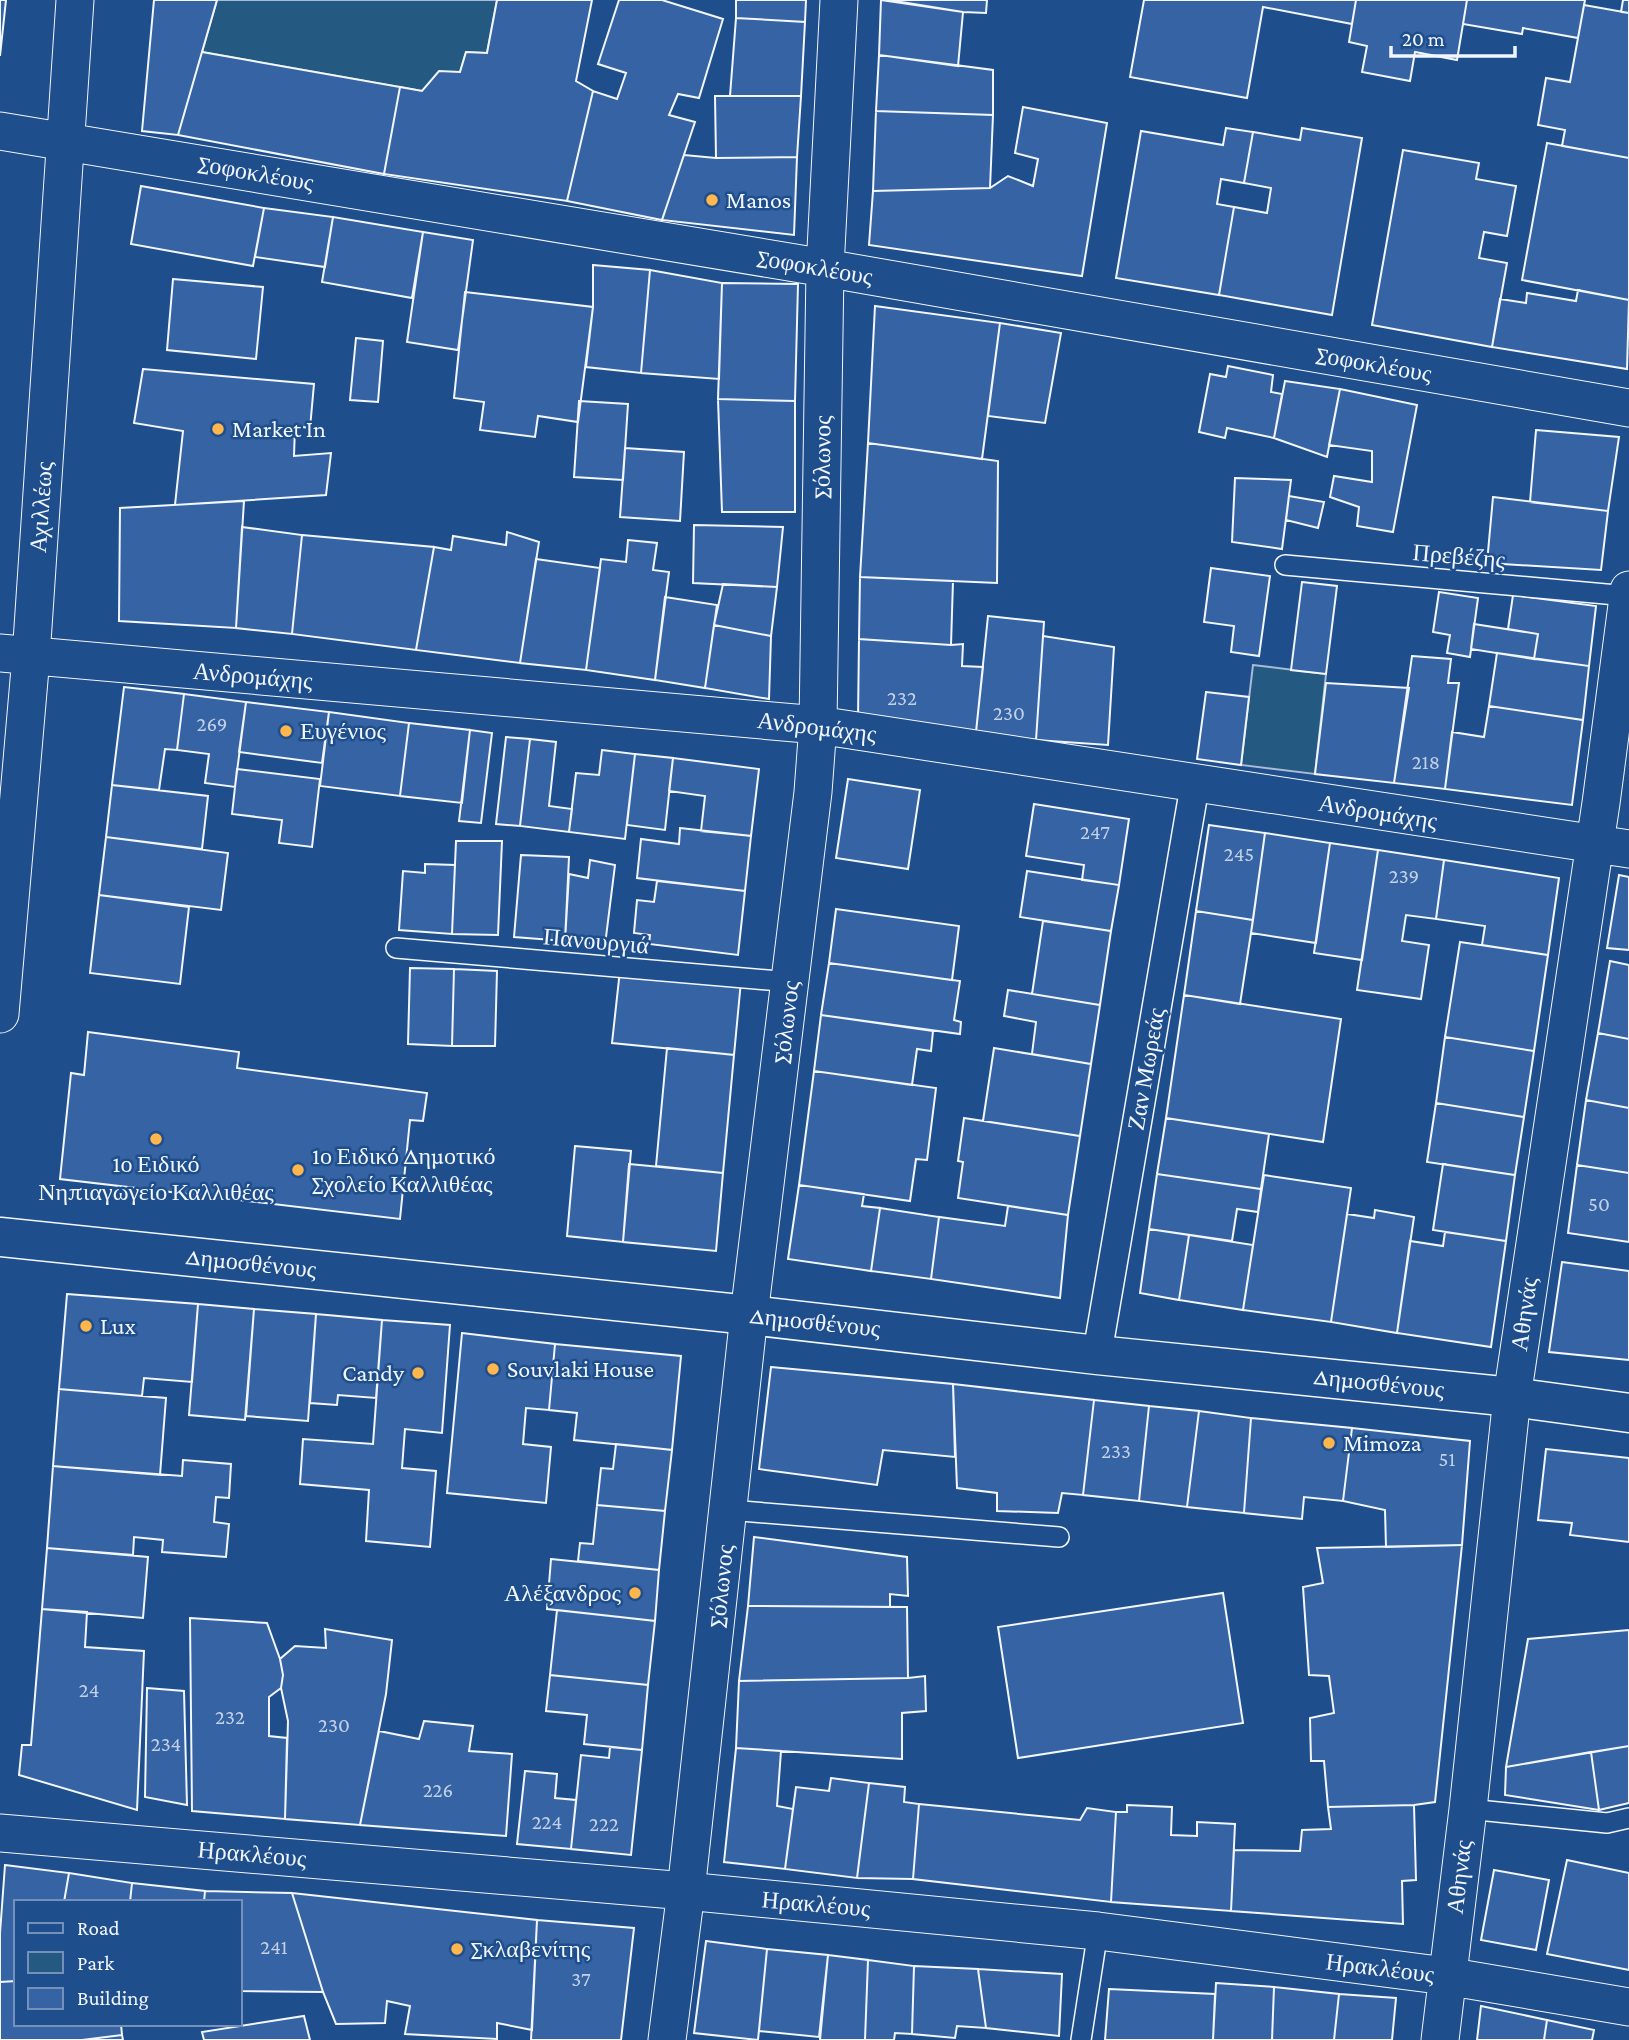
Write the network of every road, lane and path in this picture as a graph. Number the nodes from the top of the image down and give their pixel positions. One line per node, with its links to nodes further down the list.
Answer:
1 (75, 0): 4 (street, Αχιλλέως)
2 (839, 0): 5 (street, Σόλωνος)
3 (0, 131): 4 (street, Σοφοκλέους)
4 (65, 141): 5 (street, Σοφοκλέους); 9 (street, Αχιλλέως)
5 (825, 268): 6 (street, Σοφοκλέους); 10 (street, Σόλωνος)
6 (1629, 408)
7 (1285, 565): 8 (lane, Πρεβέζης)
8 (1629, 593): 12 (street, Αθηνάς)
9 (15, 655): 10 (street, Ανδρομάχης); 16 (street, Αχιλλέως)
10 (818, 724): 11 (street, Ανδρομάχης); 15 (street, Σόλωνος)
11 (1195, 784): 12 (street, Ανδρομάχης); 19 (street, Ζαν Μωρεάς)
12 (1593, 844): 13 (street, Ανδρομάχης); 20 (street, Αθηνάς)
13 (1629, 849)
14 (396, 948): 15 (lane, Πανουργιά)
15 (791, 982): 18 (street, Σόλωνος)
16 (0, 1014)
17 (0, 1237): 18 (street, Δημοσθένους)
18 (749, 1315): 19 (street, Δημοσθένους); 22 (street, Σόλωνος)
19 (1097, 1355): 20 (street, Δημοσθένους)
20 (1511, 1397): 21 (street, Δημοσθένους); 24 (street, Αθηνάς)
21 (1629, 1413)
22 (729, 1510): 23 (lane); 27 (street, Σόλωνος)
23 (1059, 1537)
24 (1468, 1809): 25 (lane); 29 (street, Αθηνάς)
25 (1629, 1818)
26 (0, 1833): 27 (street, Ηρακλέους)
27 (686, 1891): 28 (street, Ηρακλέους); 31 (street, Σόλωνος)
28 (1098, 1931): 29 (street, Ηρακλέους); 32 (lane)
29 (1446, 1976): 30 (street, Ηρακλέους); 33 (street, Αθηνάς)
30 (1629, 2007)
31 (667, 2040)
32 (1081, 2040)
33 (1440, 2040)

